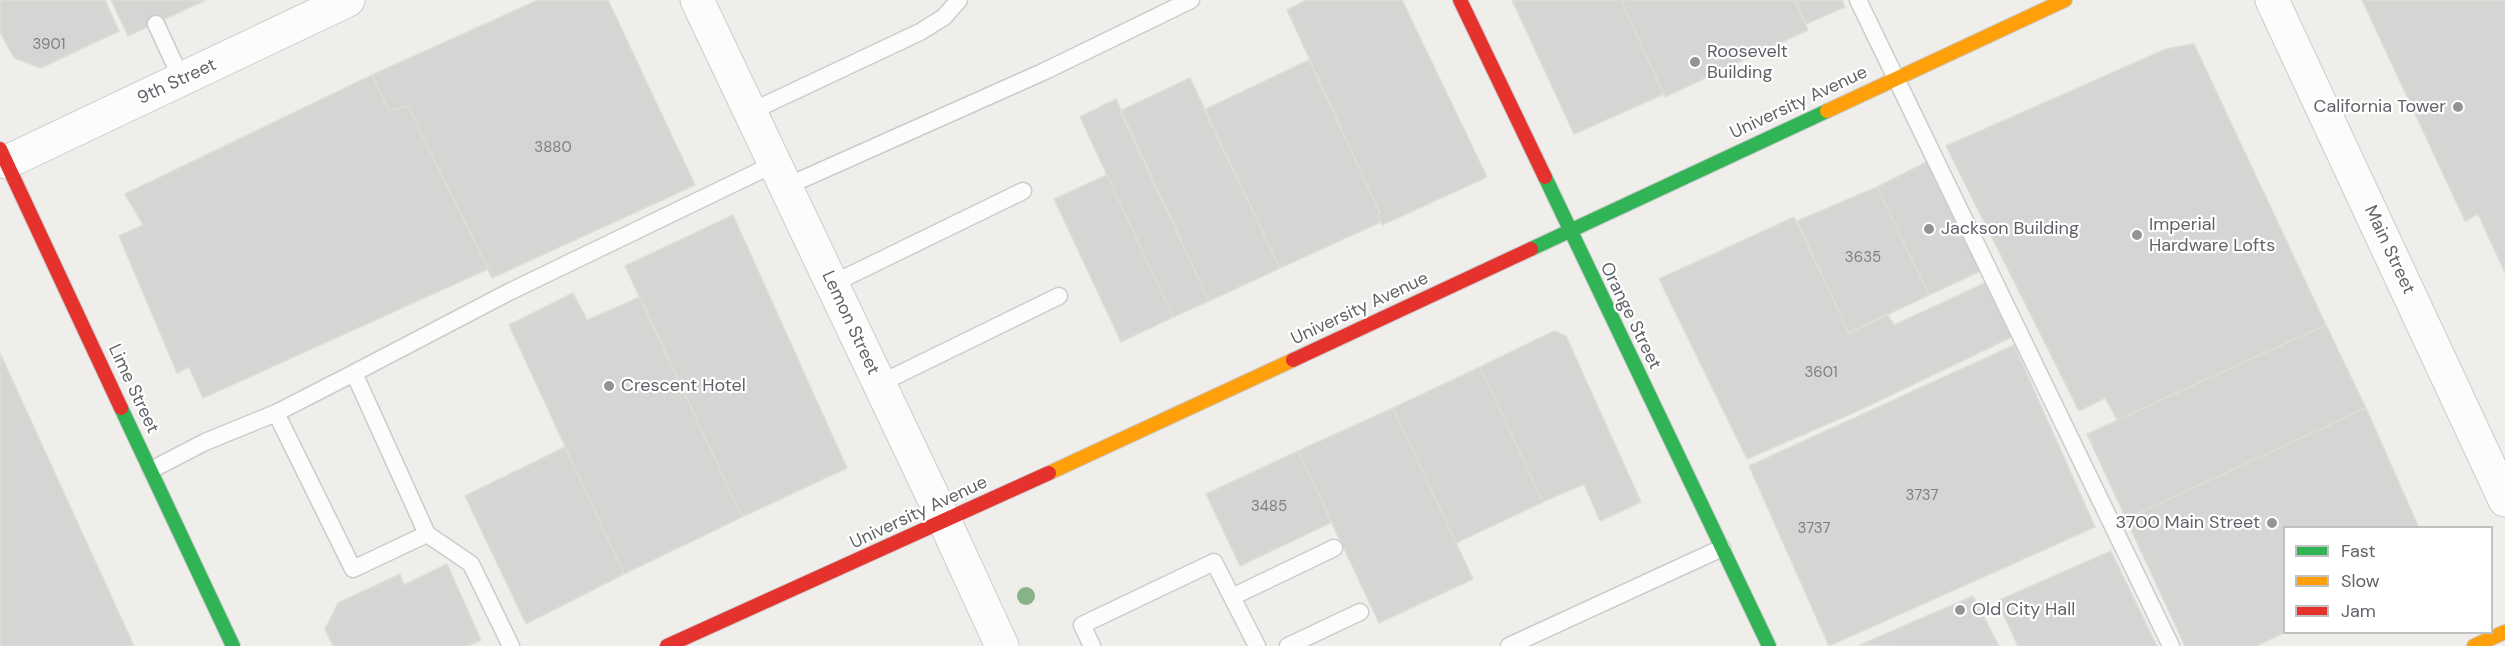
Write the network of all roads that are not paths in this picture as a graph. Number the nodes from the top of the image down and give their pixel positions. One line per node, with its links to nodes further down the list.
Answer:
1 (348, 0): 11 (street, 9th Street)
2 (697, 0): 12 (street, Lemon Street)
3 (959, 0): 12 (lane)
4 (1191, 0): 14 (lane)
5 (1460, 0): 16 (main road, Orange Street)
6 (1858, 0): 10 (lane)
7 (2065, 0): 10 (main road, University Avenue)
8 (2272, 0): 23 (street, Main Street)
9 (156, 24): 11 (lane)
10 (1895, 77): 16 (main road, University Avenue); 40 (lane)
11 (182, 80): 13 (street, 9th Street)
12 (750, 112): 14 (street, Lemon Street)
13 (2, 158): 22 (main road, Lime Street)
14 (780, 175): 17 (street, Lemon Street); 19 (lane)
15 (1023, 191): 17 (lane)
16 (1569, 232): 24 (main road, University Avenue); 27 (main road, Orange Street)
17 (832, 284): 20 (street, Lemon Street)
18 (1059, 296): 20 (lane)
19 (354, 373): 21 (lane); 25 (lane)
20 (879, 384): 24 (street, Lemon Street)
21 (276, 413): 22 (lane); 25 (lane)
22 (151, 470): 31 (main road, Lime Street)
23 (2505, 500)
24 (945, 522): 33 (main road, University Avenue); 34 (street, Lemon Street)
25 (427, 534): 32 (lane)
26 (1334, 548): 28 (lane)
27 (1722, 548): 38 (lane); 39 (main road, Orange Street)
28 (1232, 597): 35 (lane); 36 (lane)
29 (1360, 612): 37 (lane)
30 (2505, 632): 41 (main road)
31 (233, 646)
32 (511, 646)
33 (667, 646)
34 (1002, 646)
35 (1092, 646)
36 (1257, 646)
37 (1288, 646)
38 (1509, 646)
39 (1769, 646)
40 (2171, 646)
41 (2474, 646)

